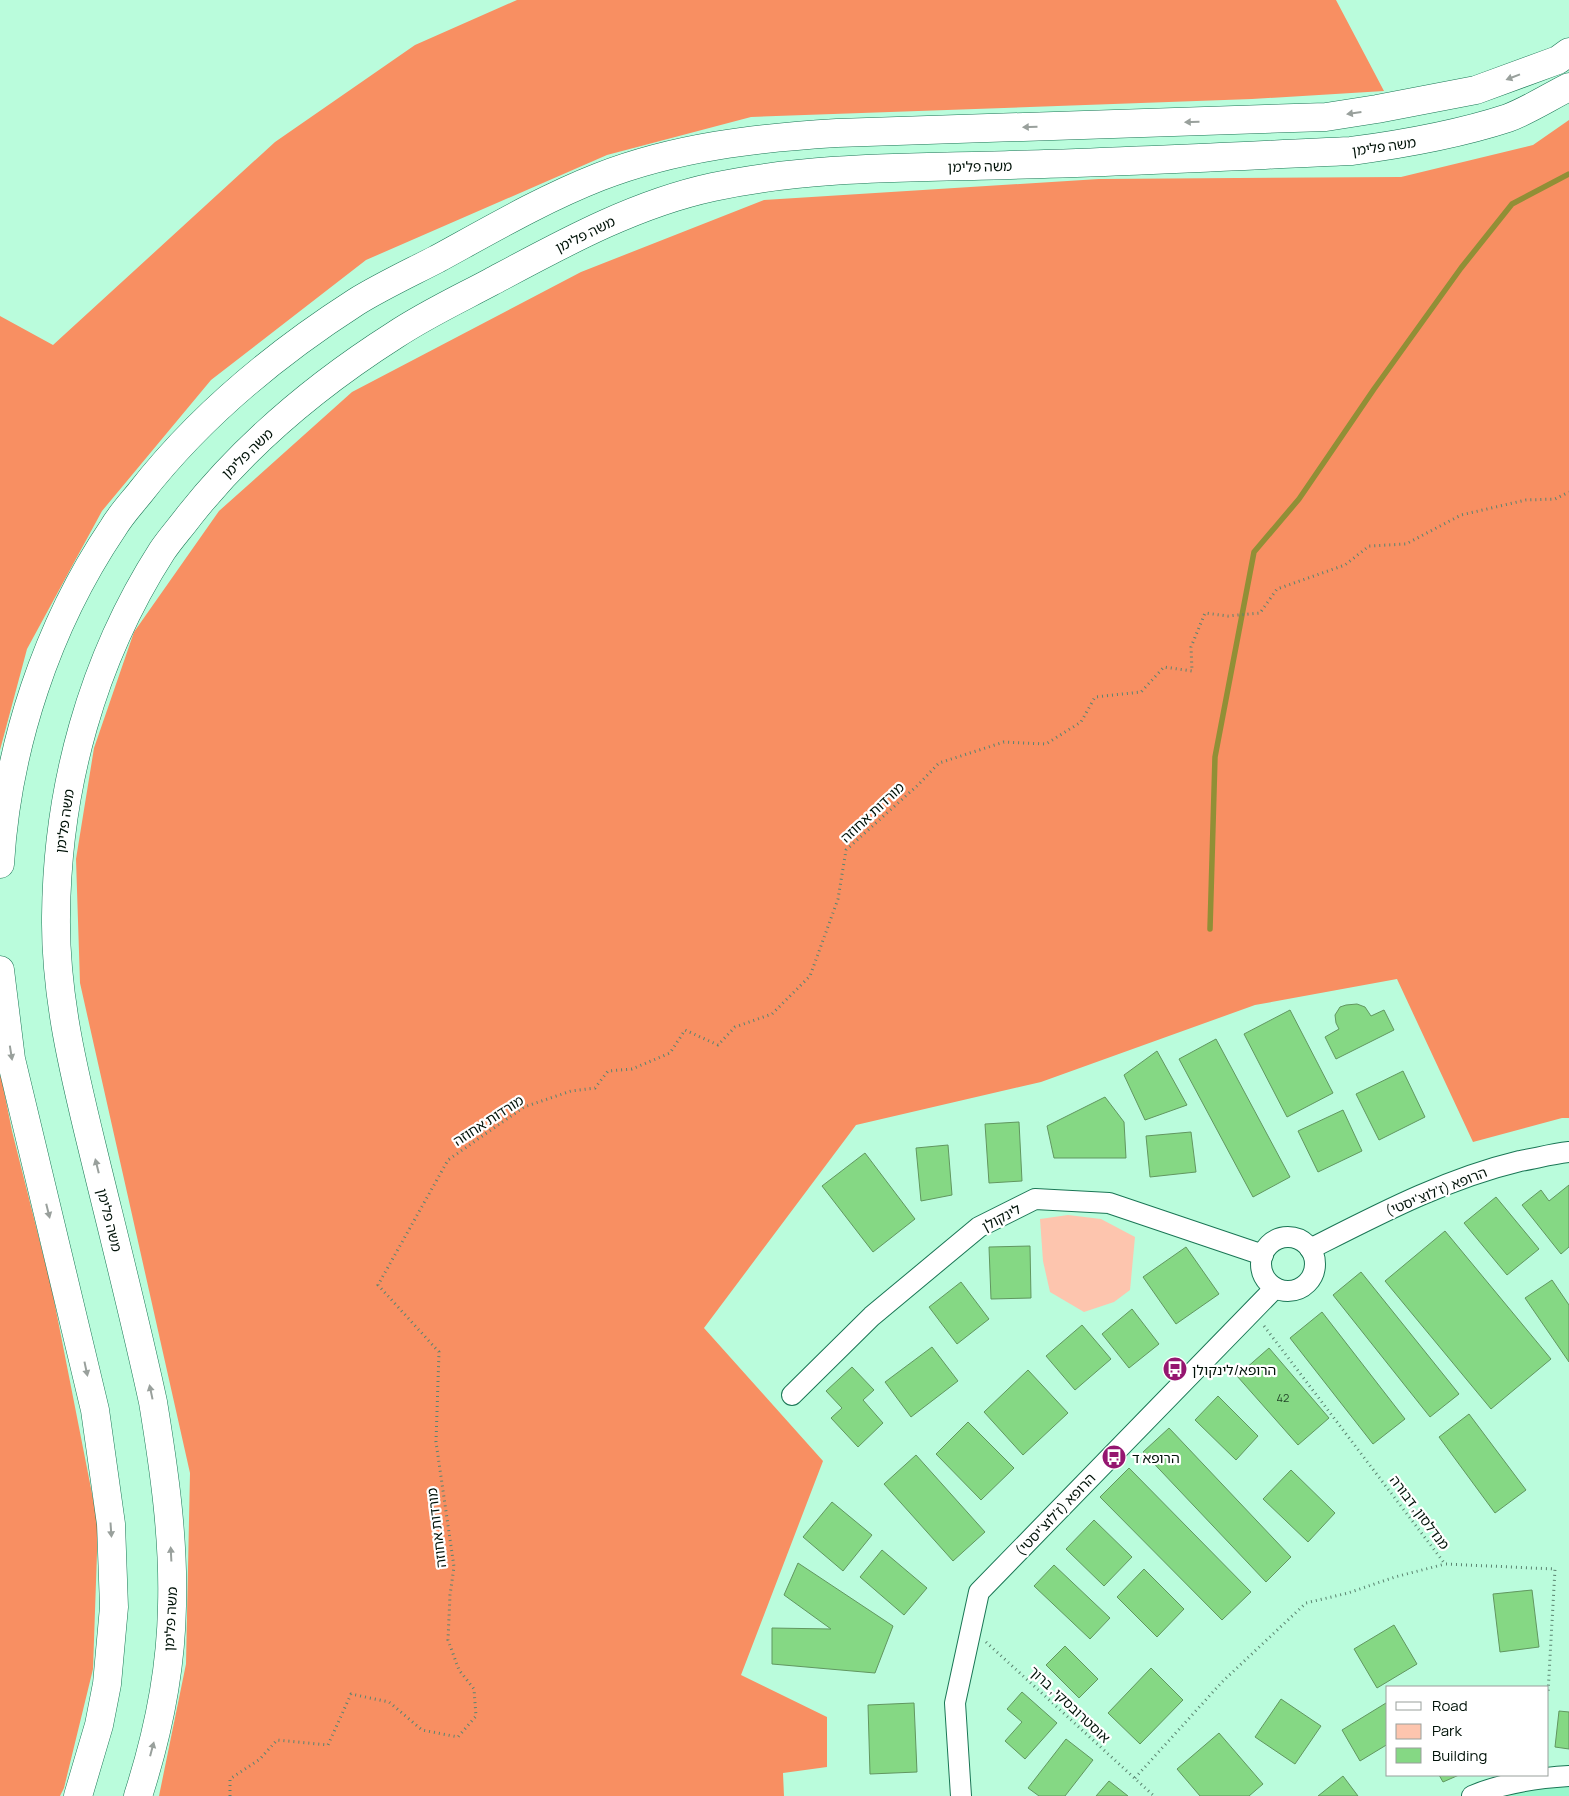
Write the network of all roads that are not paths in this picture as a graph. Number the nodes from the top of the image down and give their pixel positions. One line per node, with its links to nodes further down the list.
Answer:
1 (1569, 52): 3 (main road, one-way to 3)
2 (1569, 87): 12 (main road, משה פלימן, one-way to 2)
3 (0, 864)
4 (0, 970): 11 (main road, one-way to 11)
5 (1569, 1152): 6 (street, הרופא (ז'לוצ'יסטי))
6 (1310, 1249): 7 (street); 8 (street)
7 (1262, 1255): 8 (street); 9 (street, לינקולן)
8 (1275, 1288): 13 (street, הרופא (ז'לוצ'יסטי))
9 (792, 1394)
10 (1569, 1776): 14 (street)
11 (78, 1796)
12 (138, 1796)
13 (961, 1796)
14 (1472, 1796)

